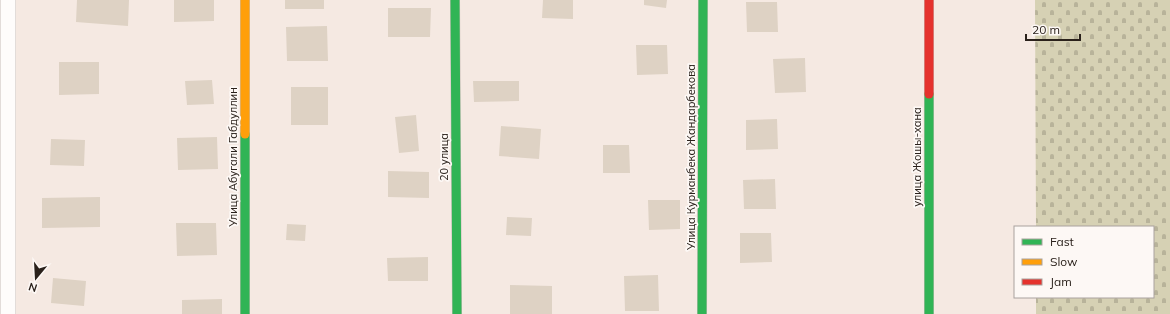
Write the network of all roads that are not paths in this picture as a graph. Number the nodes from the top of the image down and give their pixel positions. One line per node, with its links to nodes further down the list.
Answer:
1 (8, 0): 6 (street)
2 (245, 0): 7 (street, Улица Абугали Габдуллин)
3 (455, 0): 8 (street, 20 улица)
4 (703, 0): 9 (street, Улица Курманбека Жандарбекова)
5 (929, 0): 10 (street, улица Жошы-хана)
6 (8, 314)
7 (244, 314)
8 (457, 314)
9 (702, 314)
10 (929, 314)

